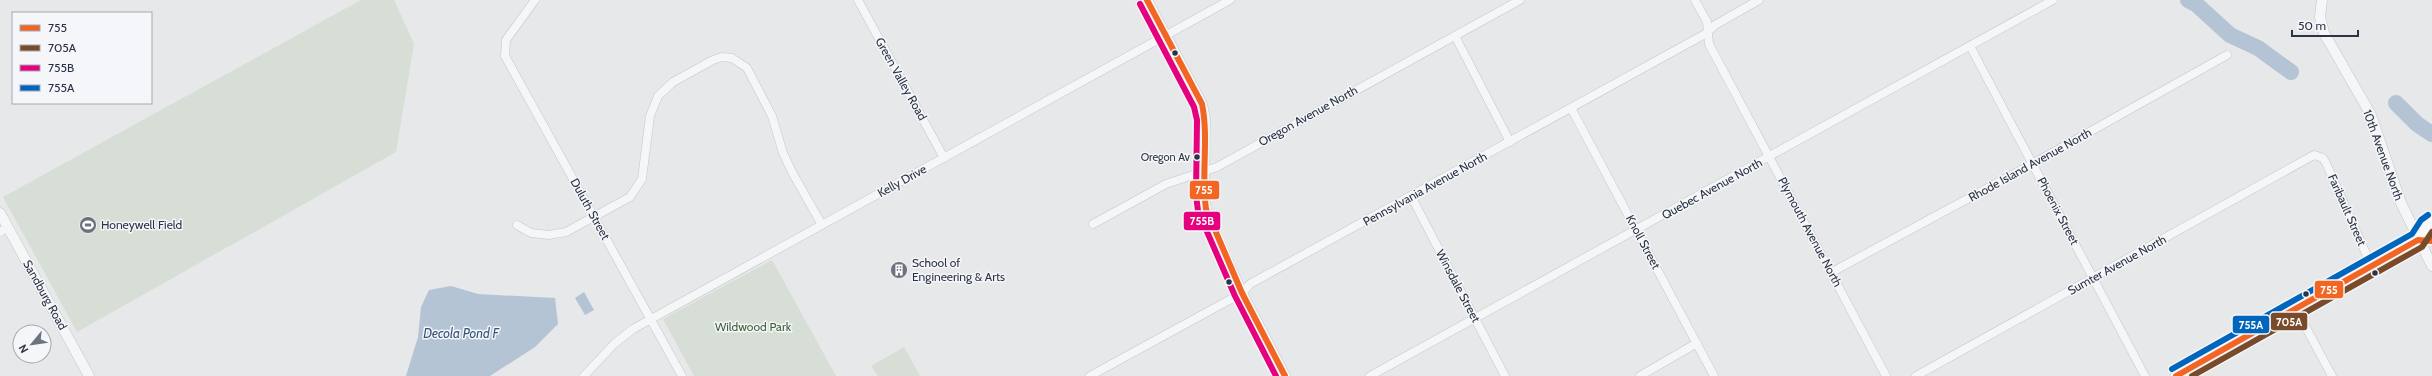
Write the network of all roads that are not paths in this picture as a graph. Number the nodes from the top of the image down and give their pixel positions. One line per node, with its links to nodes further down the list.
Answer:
1 (535, 0): 24 (street, Duluth Street)
2 (858, 0): 19 (street, Green Valley Road)
3 (1147, 0): 11 (street)
4 (1230, 0): 11 (street, Kelly Drive)
5 (1520, 0): 12 (street, Oregon Avenue North)
6 (1695, 0): 10 (street, Plymouth Avenue North)
7 (1759, 0): 10 (street, Pennsylvania Avenue North)
8 (2053, 0): 13 (street, Quebec Avenue North)
9 (2322, 0): 31 (street, 10th Avenue North)
10 (1707, 33): 15 (street, Pennsylvania Avenue North); 18 (street, Plymouth Avenue North)
11 (1166, 35): 19 (street, Kelly Drive); 21 (street)
12 (1455, 36): 16 (street); 21 (street, Oregon Avenue North)
13 (1970, 46): 18 (street, Quebec Avenue North); 20 (street, Phoenix Street)
14 (2227, 55): 20 (street, Rhode Island Avenue North)
15 (1571, 108): 16 (street, Pennsylvania Avenue North); 30 (street, Knoll Street)
16 (1510, 142): 22 (street, Pennsylvania Avenue North)
17 (2319, 156): 34 (street, Faribault Street); 36 (street, Sumter Avenue North)
18 (1770, 157): 30 (street, Quebec Avenue North); 35 (street, Plymouth Avenue North)
19 (944, 158): 28 (street, Kelly Drive)
20 (2032, 164): 35 (street, Rhode Island Avenue North); 36 (street, Phoenix Street)
21 (1205, 171): 26 (street, Oregon Avenue North); 37 (street)
22 (1411, 196): 37 (street, Pennsylvania Avenue North); 39 (street, Winsdale Street)
23 (0, 213): 29 (street, Sandburg Road)
24 (595, 218): 27 (street); 28 (street); 40 (street, Duluth Street)
25 (2432, 222): 31 (main road)
26 (1093, 224)
27 (517, 225)
28 (822, 225): 40 (street, Kelly Drive)
29 (4, 230): 42 (street, Sandburg Road)
30 (1636, 230): 39 (street, Quebec Avenue North); 41 (street, Knoll Street)
31 (2418, 240): 32 (main road); 33 (street, 10th Avenue North); 34 (main road)
32 (2432, 241)
33 (2432, 266)
34 (2372, 267): 38 (main road)
35 (1832, 272): 51 (street, Plymouth Avenue North)
36 (2094, 278): 52 (street, Sumter Avenue North); 53 (street, Phoenix Street)
37 (1242, 293): 45 (street, Pennsylvania Avenue North); 46 (street)
38 (2296, 309): 54 (main road); 55 (street)
39 (1475, 318): 47 (street, Quebec Avenue North); 48 (street, Winsdale Street)
40 (650, 319): 43 (street, Kelly Drive); 44 (street, Duluth Street)
41 (1697, 343): 49 (street); 50 (street, Knoll Street)
42 (89, 376)
43 (584, 376)
44 (682, 376)
45 (1090, 376)
46 (1285, 376)
47 (1370, 376)
48 (1506, 376)
49 (1640, 376)
50 (1714, 376)
51 (1886, 376)
52 (1916, 376)
53 (2145, 376)
54 (2176, 376)
55 (2332, 376)

